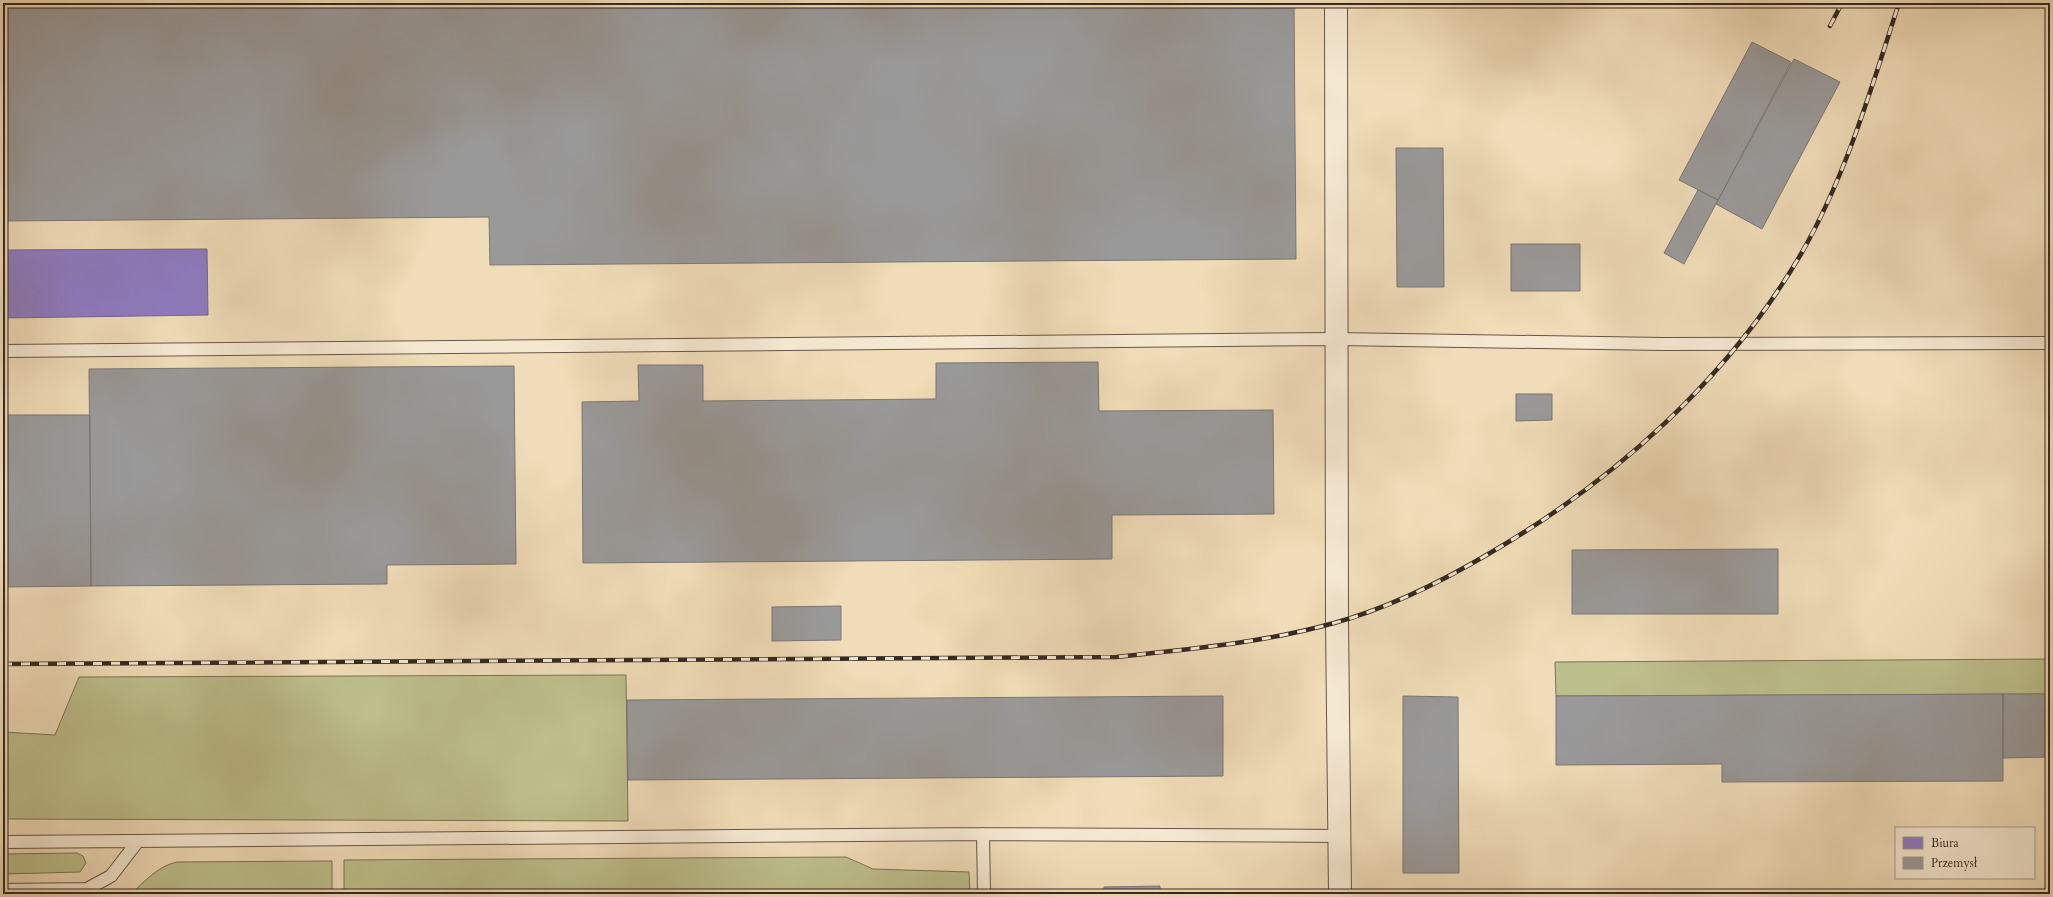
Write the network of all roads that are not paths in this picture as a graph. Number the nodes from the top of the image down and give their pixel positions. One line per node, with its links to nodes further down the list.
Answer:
1 (1336, 3): 2 (street)
2 (1337, 340): 3 (lane); 4 (lane); 6 (street)
3 (2050, 343)
4 (3, 351)
5 (983, 834): 6 (lane); 7 (lane); 10 (lane)
6 (1340, 836): 11 (street)
7 (138, 841): 8 (lane); 9 (lane)
8 (3, 842)
9 (3, 890)
10 (984, 894)
11 (1340, 894)

